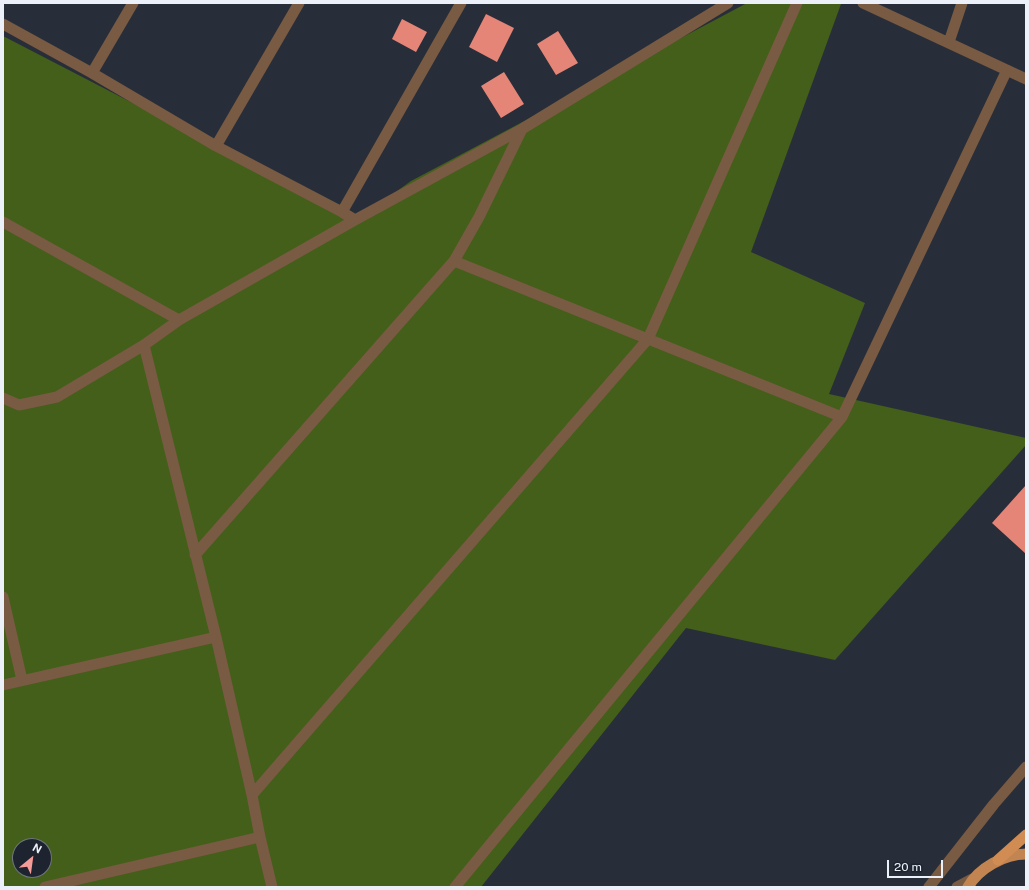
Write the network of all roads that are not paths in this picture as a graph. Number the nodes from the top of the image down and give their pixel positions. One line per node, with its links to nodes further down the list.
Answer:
1 (133, 3): 11 (street)
2 (299, 3): 14 (street)
3 (460, 3): 15 (street)
4 (728, 3): 13 (street)
5 (797, 3): 20 (street)
6 (863, 3): 9 (street)
7 (962, 3): 9 (street)
8 (3, 24): 11 (street)
9 (949, 42): 10 (street)
10 (1007, 70): 12 (street); 23 (street)
11 (92, 73): 14 (street)
12 (1026, 79)
13 (522, 129): 16 (street); 18 (street)
14 (216, 146): 15 (street)
15 (342, 212): 16 (street)
16 (355, 220): 19 (street)
17 (3, 222): 19 (street)
18 (454, 261): 20 (street); 24 (street)
19 (179, 320): 21 (street)
20 (648, 339): 23 (street); 30 (street)
21 (144, 345): 22 (street); 24 (street)
22 (3, 398)
23 (842, 417): 38 (street)
24 (195, 555): 26 (street)
25 (3, 597): 27 (street)
26 (216, 637): 27 (street); 30 (street)
27 (22, 680): 28 (street)
28 (3, 685)
29 (1026, 767): 39 (street)
30 (252, 795): 32 (street)
31 (1026, 835): 34 (highway)
32 (260, 837): 36 (street); 37 (street)
33 (1026, 854): 34 (main road)
34 (998, 860): 35 (main road)
35 (970, 883): 40 (street)
36 (44, 887)
37 (272, 887)
38 (455, 887)
39 (929, 887)
40 (957, 887)

